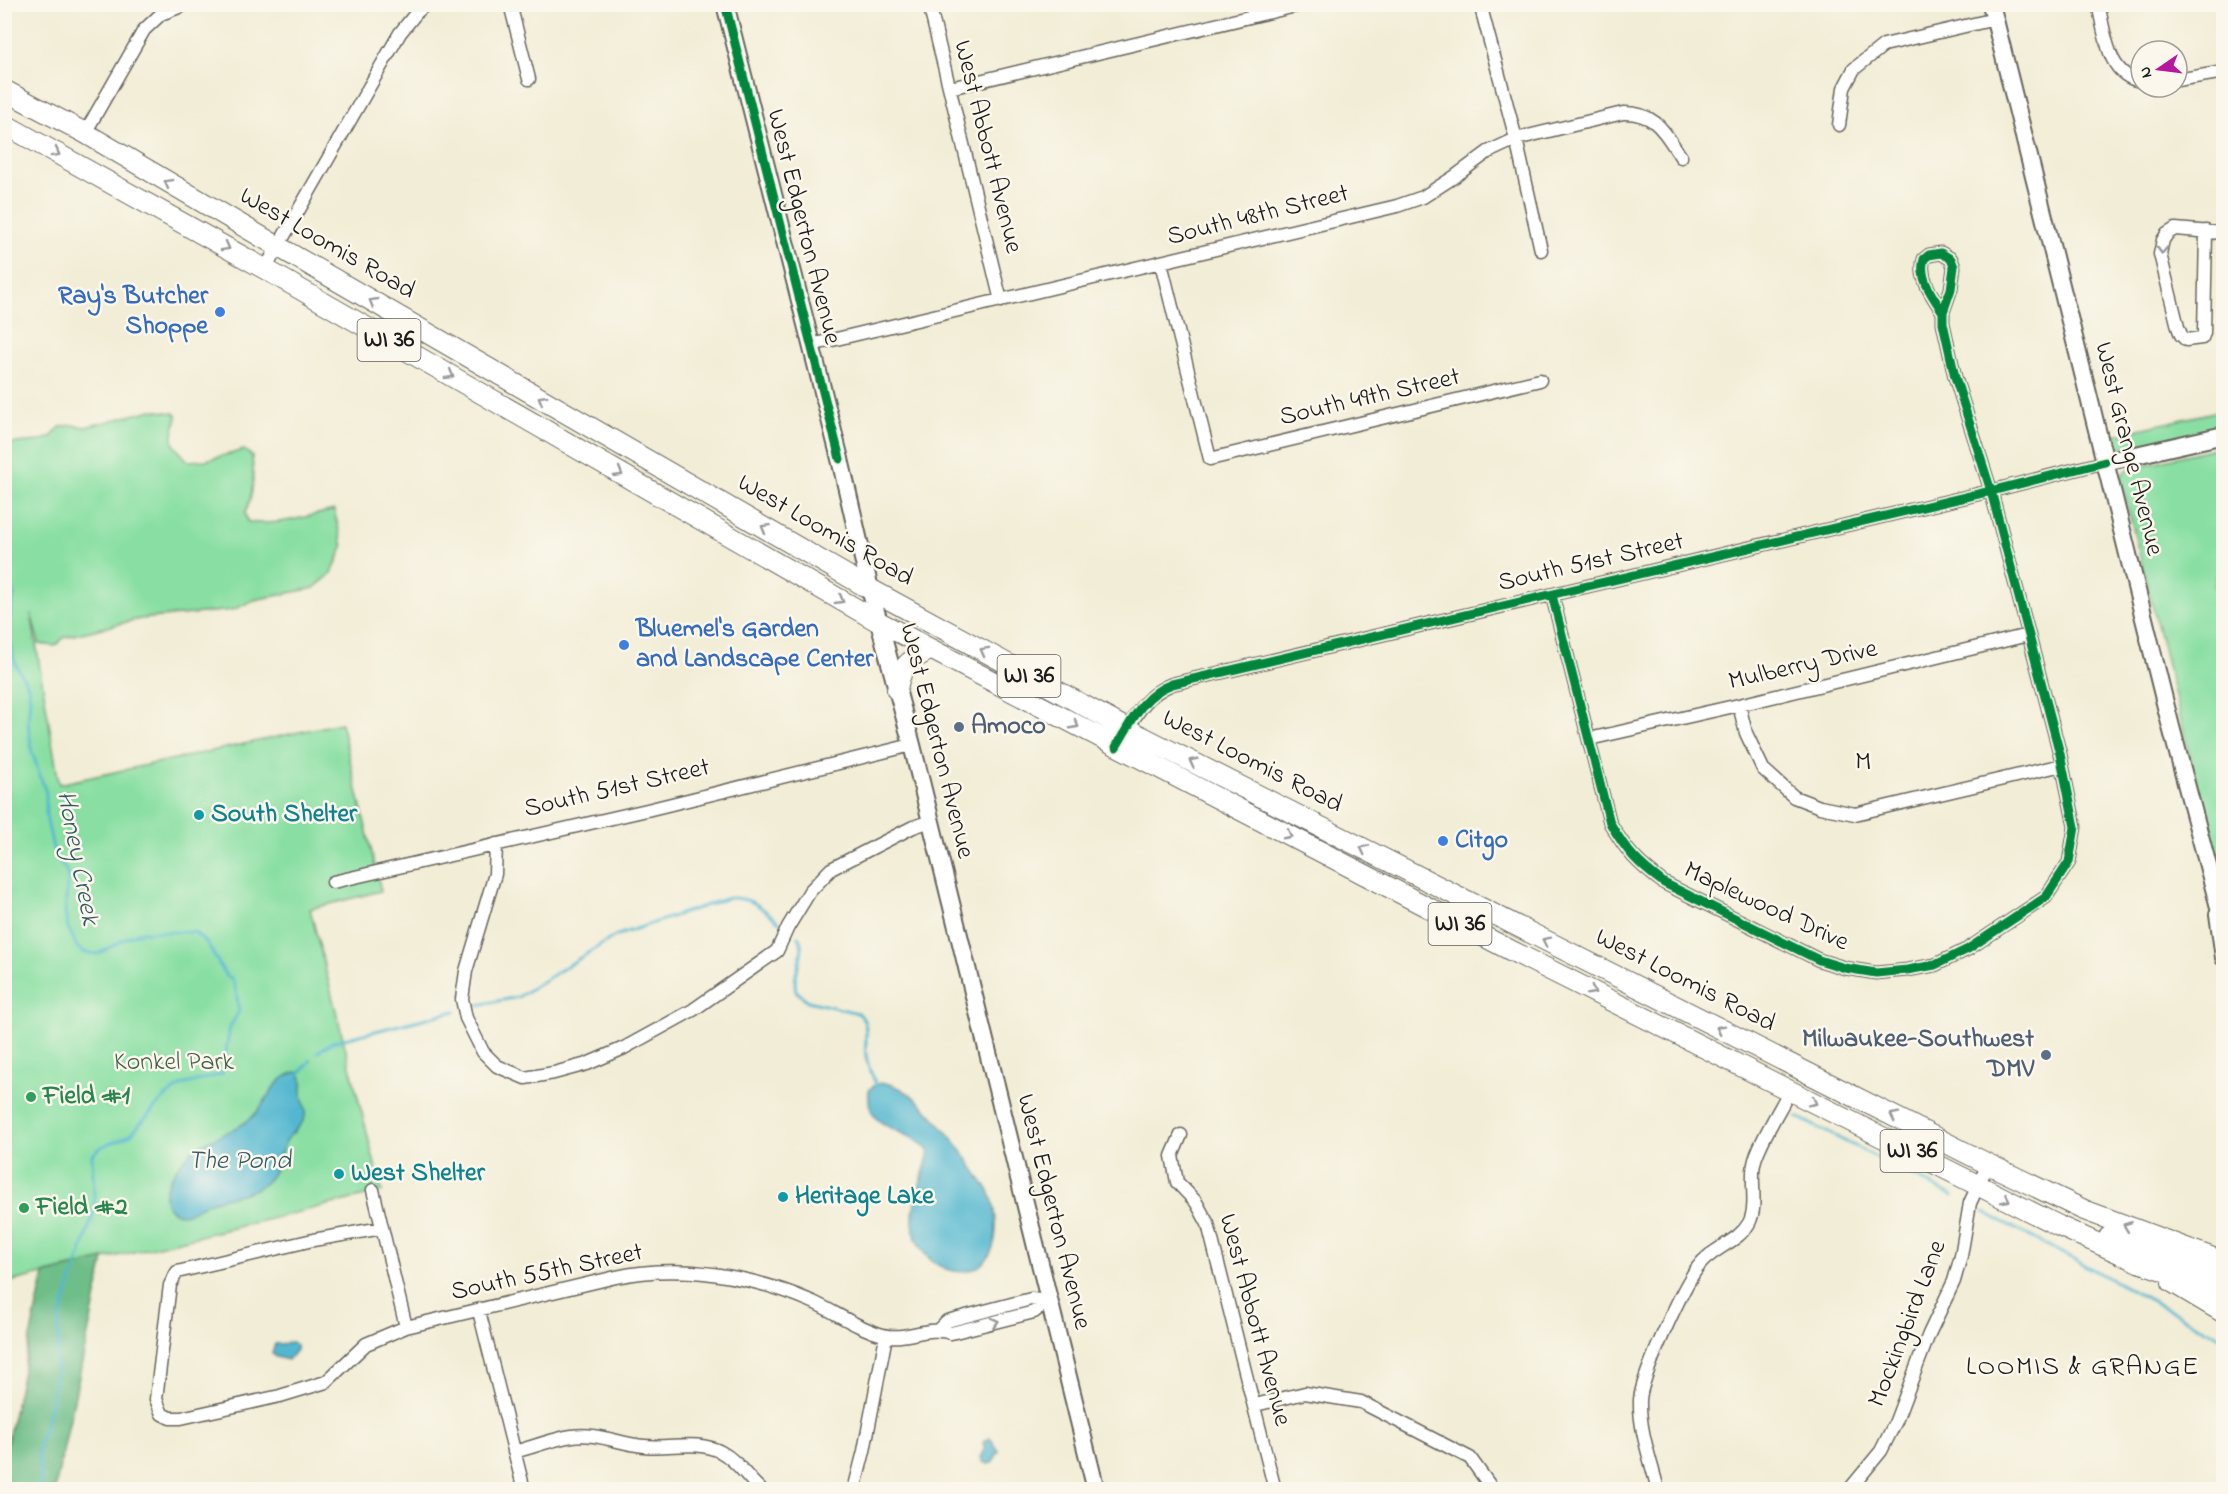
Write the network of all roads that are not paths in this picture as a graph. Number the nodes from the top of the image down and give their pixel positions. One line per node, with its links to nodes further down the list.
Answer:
1 (187, 4): 19 (street)
2 (426, 4): 24 (street)
3 (510, 4): 14 (street)
4 (725, 4): 30 (street, West Edgerton Avenue)
5 (929, 4): 15 (street, West Abbott Avenue)
6 (1304, 4): 9 (street)
7 (1480, 4): 20 (street)
8 (2098, 4): 12 (street)
9 (1274, 8): 15 (street)
10 (1993, 12): 18 (street); 35 (street, West Grange Avenue)
11 (2223, 72): 13 (street)
12 (2129, 77)
13 (2189, 78)
14 (529, 79)
15 (950, 88): 28 (street, West Abbott Avenue)
16 (4, 90): 19 (main road, West Loomis Road / WI 36)
17 (4, 124): 27 (main road, West Loomis Road / WI 36, one-way to 27)
18 (1839, 125)
19 (85, 133): 24 (main road, West Loomis Road / WI 36, one-way to 19)
20 (1516, 139): 21 (street, South 48th Street); 25 (street); 26 (street, South 48th Street)
21 (1681, 157)
22 (2206, 231): 22 (street, one-way to 22); 23 (street)
23 (2223, 233)
24 (276, 246): 27 (street); 32 (main road, West Loomis Road / WI 36, one-way to 24)
25 (1541, 250)
26 (1161, 263): 28 (street, South 48th Street); 31 (street, South 49th Street)
27 (265, 269): 34 (main road, West Loomis Road / WI 36, one-way to 34)
28 (1001, 301): 30 (street, South 48th Street)
29 (1943, 312): 36 (street, Maplewood Drive)
30 (811, 345): 39 (street, West Edgerton Avenue)
31 (1540, 380)
32 (580, 421): 34 (main road); 37 (main road, West Loomis Road / WI 36, one-way to 32)
33 (2223, 435): 35 (street, South 51st Street)
34 (567, 443): 38 (main road, West Loomis Road / WI 36, one-way to 38)
35 (2104, 462): 36 (street, South 51st Street); 56 (street, West Grange Avenue)
36 (1991, 491): 40 (street, South 51st Street); 43 (street, Maplewood Drive)
37 (816, 558): 38 (main road); 39 (main road, West Loomis Road / WI 36)
38 (803, 578): 41 (main road, West Loomis Road / WI 36, one-way to 41)
39 (870, 589): 41 (street, West Edgerton Avenue); 42 (main road, West Loomis Road / WI 36)
40 (1552, 595): 47 (street, South 51st Street); 48 (street, Maplewood Drive)
41 (879, 622): 44 (main road, West Loomis Road / WI 36); 45 (street, West Edgerton Avenue)
42 (951, 633): 44 (main road); 47 (main road, West Loomis Road / WI 36, one-way to 42)
43 (2028, 635): 46 (street, Mulberry Drive); 51 (street, Maplewood Drive)
44 (934, 651): 45 (main road); 50 (main road, West Loomis Road / WI 36, one-way to 50)
45 (897, 690): 49 (street, West Edgerton Avenue)
46 (1739, 705): 48 (street, Mulberry Drive); 51 (street)
47 (1127, 729): 50 (street, South 51st Street); 55 (main road, West Loomis Road / WI 36, one-way to 47)
48 (1588, 739): 51 (street, Maplewood Drive)
49 (912, 745): 52 (street, West Edgerton Avenue); 53 (street, South 51st Street)
50 (1116, 747): 57 (main road, West Loomis Road / WI 36, one-way to 57)
51 (2062, 765)
52 (931, 821): 53 (street); 73 (street, West Edgerton Avenue)
53 (496, 844): 54 (street, South 51st Street)
54 (333, 882)
55 (1467, 902): 57 (main road); 62 (main road, West Loomis Road / WI 36, one-way to 55)
56 (2217, 904): 58 (street, West Grange Avenue); 59 (street, West Grange Avenue)
57 (1457, 923): 60 (main road, West Loomis Road / WI 36, one-way to 60)
58 (2223, 926)
59 (2223, 958)
60 (1790, 1090): 63 (main road, West Loomis Road / WI 36, one-way to 63); 86 (street)
61 (1181, 1136): 78 (street, West Abbott Avenue)
62 (1988, 1164): 63 (street, Mockingbird Lane); 68 (main road, West Loomis Road / WI 36, one-way to 62)
63 (1978, 1185): 65 (main road, West Loomis Road / WI 36, one-way to 65); 87 (street, Mockingbird Lane)
64 (373, 1190): 66 (street)
65 (2043, 1218): 69 (main road, West Loomis Road / WI 36); 71 (main road)
66 (382, 1228): 76 (street); 76 (street, South 55th Street)
67 (2223, 1253): 68 (main road)
68 (2202, 1254): 70 (main road, West Loomis Road / WI 36)
69 (2139, 1262): 72 (main road, West Loomis Road / WI 36); 75 (main road)
70 (2223, 1262)
71 (2223, 1277)
72 (2223, 1291)
73 (1048, 1301): 77 (street, South 55th Street); 83 (street, West Edgerton Avenue)
74 (478, 1311): 76 (street, South 55th Street); 77 (street, South 55th Street); 79 (street)
75 (2223, 1312)
76 (406, 1327)
77 (886, 1336): 82 (street)
78 (1255, 1405): 84 (street, West Abbott Avenue); 85 (street)
79 (514, 1452): 80 (street); 81 (street)
80 (524, 1490)
81 (761, 1490)
82 (854, 1490)
83 (1096, 1490)
84 (1275, 1490)
85 (1493, 1490)
86 (1658, 1490)
87 (1849, 1490)

